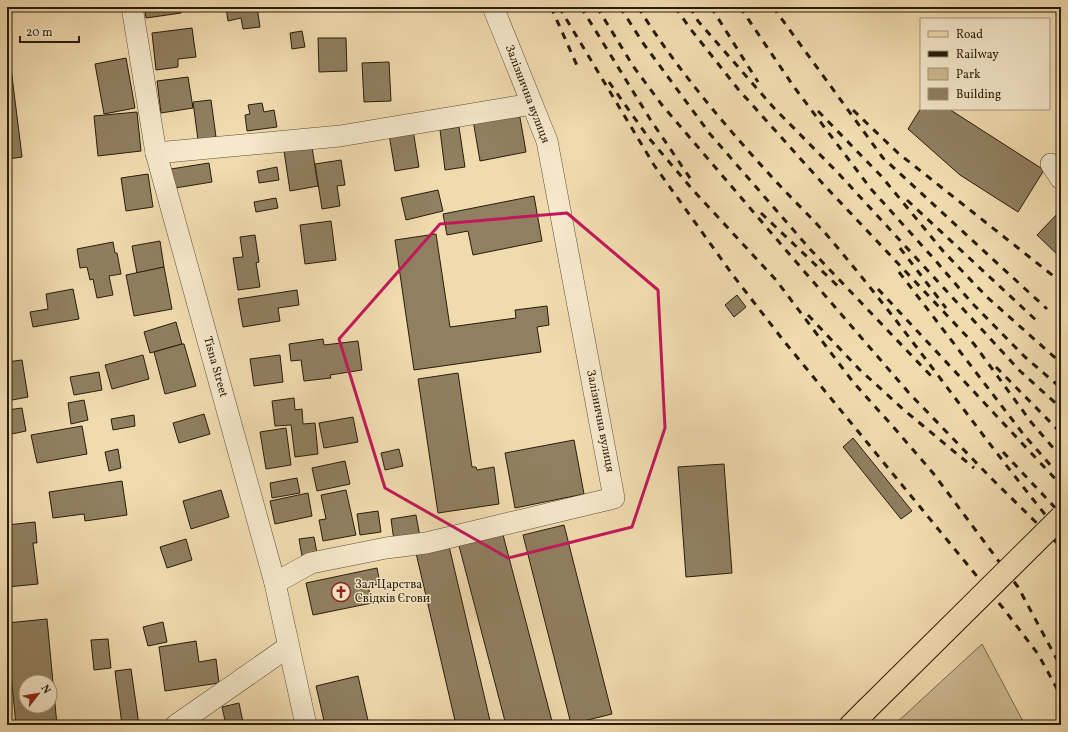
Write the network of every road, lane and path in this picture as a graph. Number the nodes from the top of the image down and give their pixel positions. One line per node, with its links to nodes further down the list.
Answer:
1 (132, 7): 4 (street, Tisna Street)
2 (493, 7): 3 (street, Залізнична вулиця)
3 (532, 104): 4 (street); 6 (street, Залізнична вулиця)
4 (156, 153): 6 (street, Tisna Street)
5 (1061, 517): 8 (main road, bridge)
6 (275, 583): 7 (street, Tisna Street)
7 (288, 647): 9 (street); 10 (street, Tisna Street)
8 (858, 718)
9 (176, 725)
10 (306, 725)

